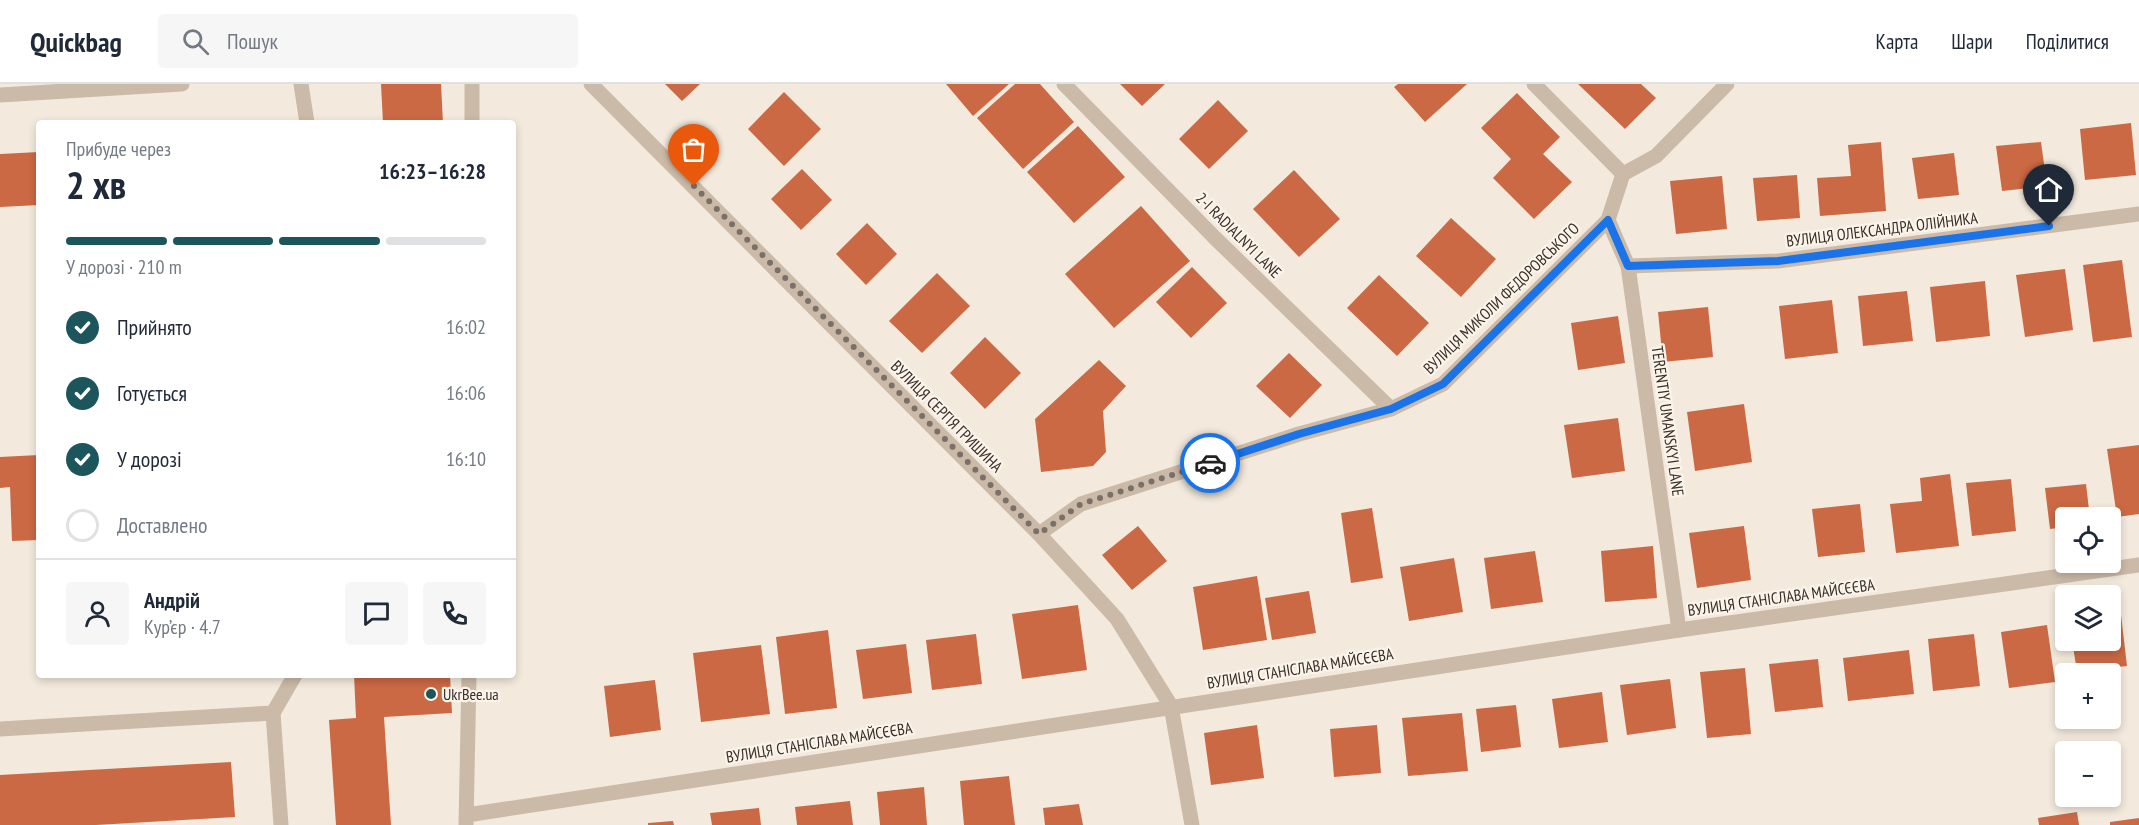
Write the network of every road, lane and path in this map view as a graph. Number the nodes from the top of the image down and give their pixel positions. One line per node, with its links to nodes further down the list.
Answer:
1 (182, 84): 8 (street)
2 (301, 84): 9 (street)
3 (472, 84): 10 (street)
4 (591, 84): 16 (street, ВУЛИЦЯ СЕРГІЯ ГРИШИНА)
5 (1064, 84): 15 (street, 2-I RADIALNYI LANE)
6 (1534, 84): 11 (street)
7 (1726, 84): 11 (street)
8 (0, 95)
9 (307, 120)
10 (472, 120)
11 (1623, 174): 13 (street, ВУЛИЦЯ МИКОЛИ ФЕДОРОВСЬКОГО)
12 (2139, 214): 14 (street, ВУЛИЦЯ ОЛЕКСАНДРА ОЛІЙНИКА)
13 (1608, 220): 14 (street, TERENTIY UMANSKYI LANE); 15 (street, ВУЛИЦЯ МИКОЛИ ФЕДОРОВСЬКОГО)
14 (1628, 266): 18 (street, TERENTIY UMANSKYI LANE)
15 (1391, 409): 16 (street, ВУЛИЦЯ МИКОЛИ ФЕДОРОВСЬКОГО)
16 (1039, 534): 21 (street, ВУЛИЦЯ СЕРГІЯ ГРИШИНА)
17 (2139, 565): 18 (street, ВУЛИЦЯ СТАНІСЛАВА МАЙСЄЄВА)
18 (1679, 630): 21 (street, ВУЛИЦЯ СТАНІСЛАВА МАЙСЄЄВА)
19 (294, 678): 22 (street)
20 (469, 678): 24 (street)
21 (1171, 706): 24 (street, ВУЛИЦЯ СТАНІСЛАВА МАЙСЄЄВА); 26 (street, ВУЛИЦЯ СЕРГІЯ ГРИШИНА)
22 (273, 713): 23 (street); 25 (street)
23 (0, 729)
24 (466, 820)
25 (281, 825)
26 (1192, 825)

